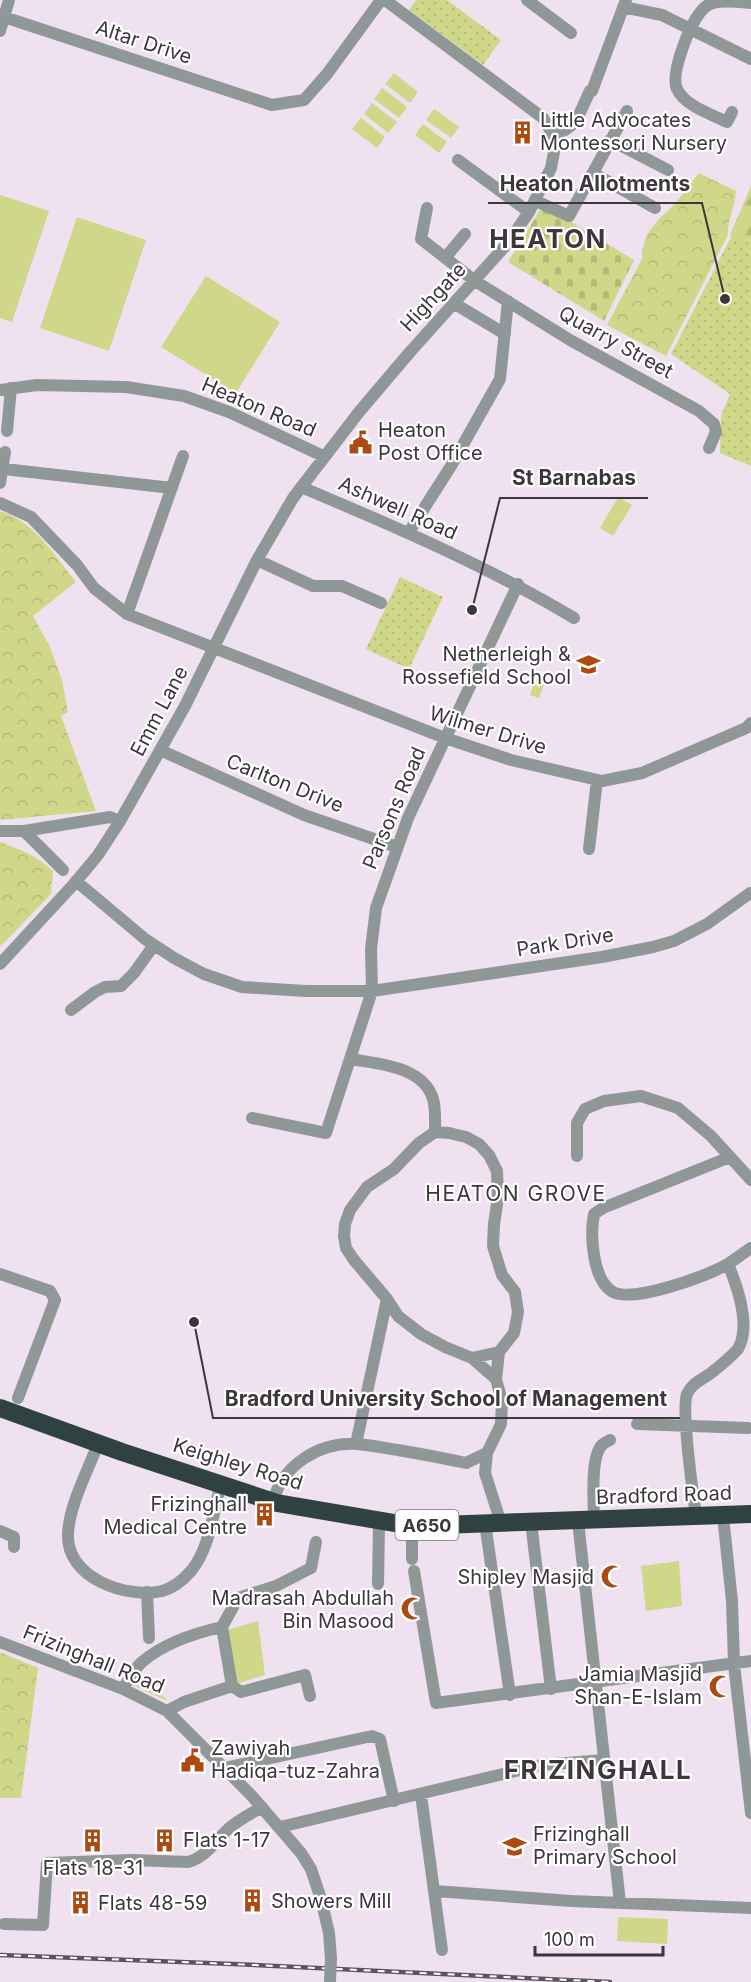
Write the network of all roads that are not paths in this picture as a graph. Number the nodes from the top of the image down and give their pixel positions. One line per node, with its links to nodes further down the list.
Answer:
1 (9, 0): 6 (street)
2 (383, 0): 6 (street, Altar Drive); 13 (street)
3 (532, 2): 9 (street)
4 (624, 3): 7 (street); 13 (street)
5 (751, 3): 7 (street)
6 (4, 16): 8 (street)
7 (691, 30): 10 (street); 12 (street)
8 (0, 31)
9 (571, 33)
10 (751, 59)
11 (627, 111): 14 (street)
12 (732, 112)
13 (553, 135): 18 (street, Highgate)
14 (610, 140): 16 (street); 17 (street)
15 (458, 160): 21 (street)
16 (668, 170)
17 (593, 173): 18 (street); 20 (street)
18 (536, 201): 21 (street, Highgate)
19 (427, 208): 23 (street, Quarry Street)
20 (655, 208)
21 (529, 212): 24 (street, Highgate)
22 (465, 234): 23 (street)
23 (445, 258): 24 (street, Quarry Street)
24 (475, 281): 25 (street, Quarry Street); 26 (street, Highgate)
25 (508, 301): 27 (street); 30 (street, Quarry Street)
26 (455, 304): 27 (street); 33 (street, Highgate)
27 (505, 334): 39 (street)
28 (5, 389): 29 (street); 33 (street, Heaton Road)
29 (7, 432)
30 (709, 448)
31 (5, 452): 34 (street)
32 (183, 456): 37 (street)
33 (324, 456): 36 (street, Emm Lane)
34 (4, 469): 35 (street); 37 (street)
35 (0, 483)
36 (301, 487): 39 (street, Ashwell Road); 40 (street, Emm Lane)
37 (172, 488): 43 (street)
38 (0, 503): 43 (street, Wilmer Drive)
39 (409, 532): 41 (street, Ashwell Road)
40 (257, 560): 42 (street); 45 (street, Emm Lane)
41 (518, 584): 44 (street, Ashwell Road); 47 (street, Parsons Road)
42 (381, 603)
43 (127, 614): 45 (street, Wilmer Drive)
44 (574, 618)
45 (214, 649): 47 (street, Wilmer Drive); 48 (street, Emm Lane)
46 (751, 723): 49 (street, Wilmer Drive)
47 (445, 738): 49 (street, Wilmer Drive); 53 (street, Parsons Road)
48 (160, 750): 50 (street, Emm Lane); 53 (street, Carlton Drive)
49 (597, 780): 54 (street)
50 (120, 821): 52 (street); 56 (street, Emm Lane)
51 (0, 831): 52 (street)
52 (24, 831): 55 (street)
53 (397, 847): 60 (street, Parsons Road)
54 (589, 849)
55 (63, 870)
56 (76, 881): 58 (street, Park Drive); 59 (street, Emm Lane)
57 (750, 893): 60 (street, Park Drive)
58 (154, 945): 60 (street, Park Drive); 61 (street)
59 (0, 964)
60 (372, 991): 62 (street)
61 (71, 1010)
62 (350, 1059): 63 (street); 64 (street)
63 (252, 1118)
64 (435, 1132): 71 (street); 73 (street)
65 (577, 1156): 66 (street)
66 (730, 1157): 67 (street); 69 (street)
67 (751, 1180)
68 (751, 1248): 69 (street)
69 (728, 1264): 72 (street)
70 (0, 1274): 76 (street)
71 (387, 1299): 74 (street); 83 (street)
72 (747, 1346): 79 (street)
73 (499, 1352): 74 (street); 75 (street)
74 (472, 1358): 75 (street)
75 (496, 1379): 84 (street)
76 (18, 1398)
77 (0, 1408): 82 (highway, Keighley Road / A650)
78 (637, 1424): 79 (street)
79 (687, 1427): 80 (street); 90 (street)
80 (748, 1428)
81 (610, 1440): 92 (street)
82 (98, 1443): 87 (highway, Keighley Road / A650); 101 (street)
83 (356, 1444): 85 (street); 88 (street)
84 (487, 1453): 85 (street); 86 (street)
85 (466, 1463): 86 (street)
86 (485, 1473): 95 (street)
87 (220, 1484): 88 (highway, Keighley Road / A650); 101 (street)
88 (273, 1502): 93 (highway, Keighley Road / A650)
89 (751, 1514): 91 (highway, Bradford Road / A650)
90 (696, 1516): 91 (highway, Bradford Road / A650); 92 (highway, Bradford Road / A650)
91 (723, 1516): 106 (street)
92 (586, 1520): 94 (highway, Keighley Road / A650); 107 (street)
93 (379, 1522): 96 (highway, Keighley Road / A650); 100 (street)
94 (531, 1522): 95 (highway, Keighley Road / A650); 110 (street)
95 (493, 1523): 96 (highway, Keighley Road / A650); 111 (street)
96 (412, 1526): 111 (street)
97 (0, 1532): 99 (street)
98 (316, 1542): 102 (street)
99 (14, 1547)
100 (378, 1584)
101 (147, 1592): 103 (street)
102 (222, 1627): 108 (street); 109 (street)
103 (149, 1638)
104 (0, 1642): 109 (street, Frizinghall Road)
105 (751, 1661): 106 (street)
106 (734, 1664): 107 (street); 119 (street)
107 (596, 1683): 110 (street); 114 (street)
108 (232, 1686): 112 (street); 113 (street)
109 (123, 1689): 113 (street, Frizinghall Road)
110 (551, 1689): 111 (street)
111 (510, 1695)
112 (310, 1696)
113 (167, 1711): 115 (street, Frizinghall Road)
114 (604, 1760): 116 (street); 122 (street)
115 (224, 1768): 117 (street); 118 (street, Frizinghall Road)
116 (420, 1795): 117 (street); 121 (street)
117 (394, 1801): 120 (street)
118 (262, 1807): 120 (street, Frizinghall Road); 124 (street)
119 (751, 1813)
120 (280, 1827): 126 (street, Frizinghall Road, bridge)
121 (435, 1891): 122 (street); 125 (street)
122 (620, 1903): 123 (street)
123 (751, 1908)
124 (4, 1924)
125 (442, 1950)
126 (330, 1982)

